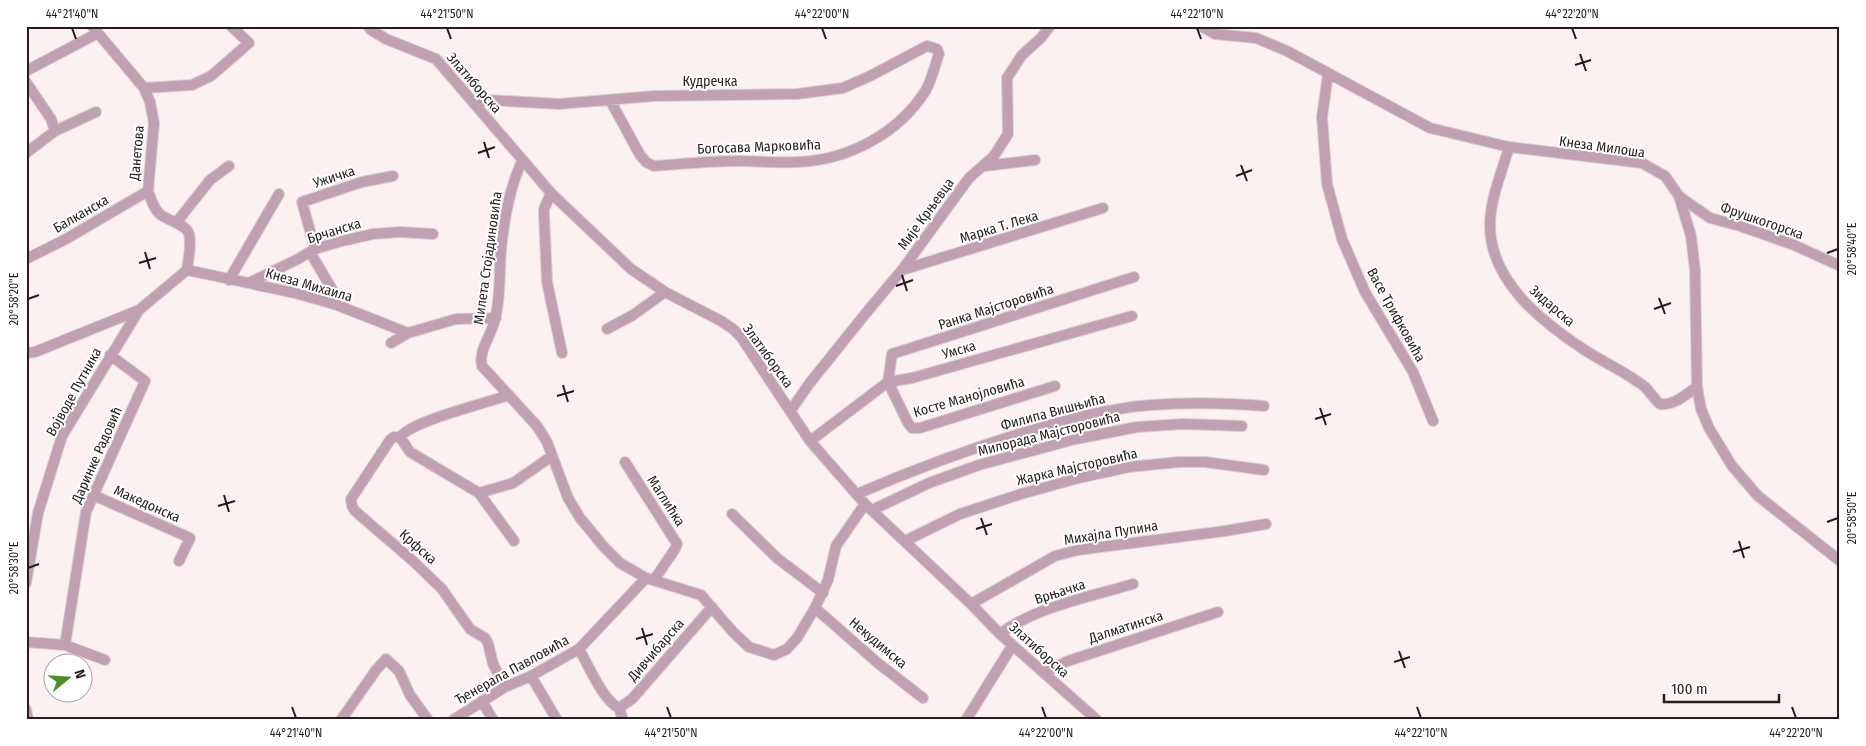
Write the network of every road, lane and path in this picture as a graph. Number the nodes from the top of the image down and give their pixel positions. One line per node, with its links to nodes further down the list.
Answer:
1 (231, 26): 10 (street)
2 (368, 26): 12 (street, Златиборска)
3 (1050, 26): 20 (street, Мије Крњевца)
4 (1201, 26): 8 (street, Кнеза Милоша)
5 (95, 29): 7 (street); 10 (street, Данетова)
6 (936, 49): 11 (street, Кудречка); 11 (street, Богосава Марковића)
7 (26, 71)
8 (1328, 74): 15 (street, Кнеза Милоша); 54 (street, Васе Трифковића)
9 (26, 82): 14 (street)
10 (144, 88): 22 (street, Данетова)
11 (610, 100): 12 (street, Кудречка)
12 (474, 104): 18 (street, Златиборска)
13 (96, 112): 14 (street)
14 (55, 131): 16 (street)
15 (1509, 147): 25 (street, Кнеза Милоша); 50 (street, Зидарска)
16 (26, 153)
17 (1035, 160): 20 (street)
18 (522, 161): 23 (street, Златиборска); 41 (street, Милета Стојадиновића)
19 (229, 166): 27 (street)
20 (985, 166): 33 (street, Мије Крњевца)
21 (394, 176): 29 (street, Ужичка)
22 (148, 191): 27 (street, Данетова); 30 (street, Балканска)
23 (551, 193): 37 (street, Златиборска); 46 (street)
24 (279, 194): 35 (street)
25 (1679, 196): 31 (street, Фрушкогорска); 50 (street, Кнеза Милоша)
26 (1104, 208): 33 (street, Марка Т. Лека)
27 (176, 223): 32 (street, Данетова)
28 (433, 234): 29 (street, Брчанска)
29 (312, 250): 36 (street, Брчанска); 38 (street)
30 (26, 259)
31 (1840, 266)
32 (187, 270): 35 (street); 39 (street, Војводе Путника)
33 (902, 270): 53 (street, Мије Крњевца)
34 (1134, 277): 48 (street, Ранка Мајсторовића)
35 (229, 280): 36 (street, Кнеза Михаила)
36 (249, 283): 38 (street, Кнеза Михаила)
37 (666, 292): 42 (street); 53 (street, Златиборска)
38 (338, 305): 43 (street, Кнеза Михаила)
39 (138, 310): 45 (street); 47 (street, Војводе Путника)
40 (1132, 316): 48 (street, Умска)
41 (496, 318): 43 (street); 51 (street, Милета Стојадиновића)
42 (607, 329)
43 (408, 333): 44 (street)
44 (391, 343)
45 (26, 353)
46 (562, 353)
47 (110, 355): 63 (street, Даринке Радовић); 72 (street, Војводе Путника)
48 (888, 382): 49 (street, Косте Манојловића); 57 (street, Умска)
49 (1055, 386)
50 (1697, 387): 70 (street, Кнеза Милоша)
51 (509, 395): 56 (street, Крфска); 58 (street)
52 (1264, 406): 62 (street, Филипа Вишњића)
53 (791, 410): 57 (street, Златиборска)
54 (1432, 421)
55 (1242, 426): 64 (street, Милорада Мајсторовића)
56 (400, 436): 61 (street); 87 (street, Крфска)
57 (810, 441): 62 (street, Златиборска)
58 (552, 456): 61 (street); 71 (street)
59 (625, 462): 71 (street, Маглићка)
60 (1264, 470): 67 (street, Жарка Мајсторовића)
61 (479, 493): 68 (street)
62 (858, 494): 64 (street, Златиборска)
63 (93, 495): 69 (street, Македонска); 81 (street, Даринке Радовић)
64 (869, 507): 67 (street, Златиборска); 74 (street)
65 (732, 514): 74 (street)
66 (1266, 524): 75 (street, Михајла Пупина)
67 (905, 541): 75 (street, Златиборска)
68 (514, 542)
69 (179, 561)
70 (1840, 561)
71 (650, 579): 76 (street); 83 (street, Ђенерала Павловића)
72 (26, 583)
73 (1133, 584): 79 (street, Врњачка)
74 (823, 593): 77 (street)
75 (971, 604): 79 (street, Златиборска)
76 (712, 607): 77 (street); 90 (street, Дивчибарска)
77 (816, 608): 88 (street, Некудимска)
78 (1218, 612): 85 (street, Далматинска)
79 (1000, 634): 82 (street, Златиборска)
80 (26, 642): 81 (street)
81 (65, 645): 84 (street)
82 (1012, 646): 85 (street, Златиборска); 99 (street)
83 (580, 649): 86 (street, Ђенерала Павловића); 90 (street)
84 (105, 660)
85 (1044, 673): 100 (street, Златиборска)
86 (531, 676): 87 (street, Ђенерала Павловића); 97 (street)
87 (505, 687): 89 (street, Ђенерала Павловића)
88 (923, 698)
89 (482, 701): 95 (street, Ђенерала Павловића); 96 (street)
90 (619, 708): 98 (street)
91 (26, 709): 92 (street)
92 (28, 720)
93 (340, 720): 94 (street)
94 (428, 720)
95 (453, 720)
96 (493, 720)
97 (557, 720)
98 (623, 720)
99 (966, 720)
100 (1097, 720)

